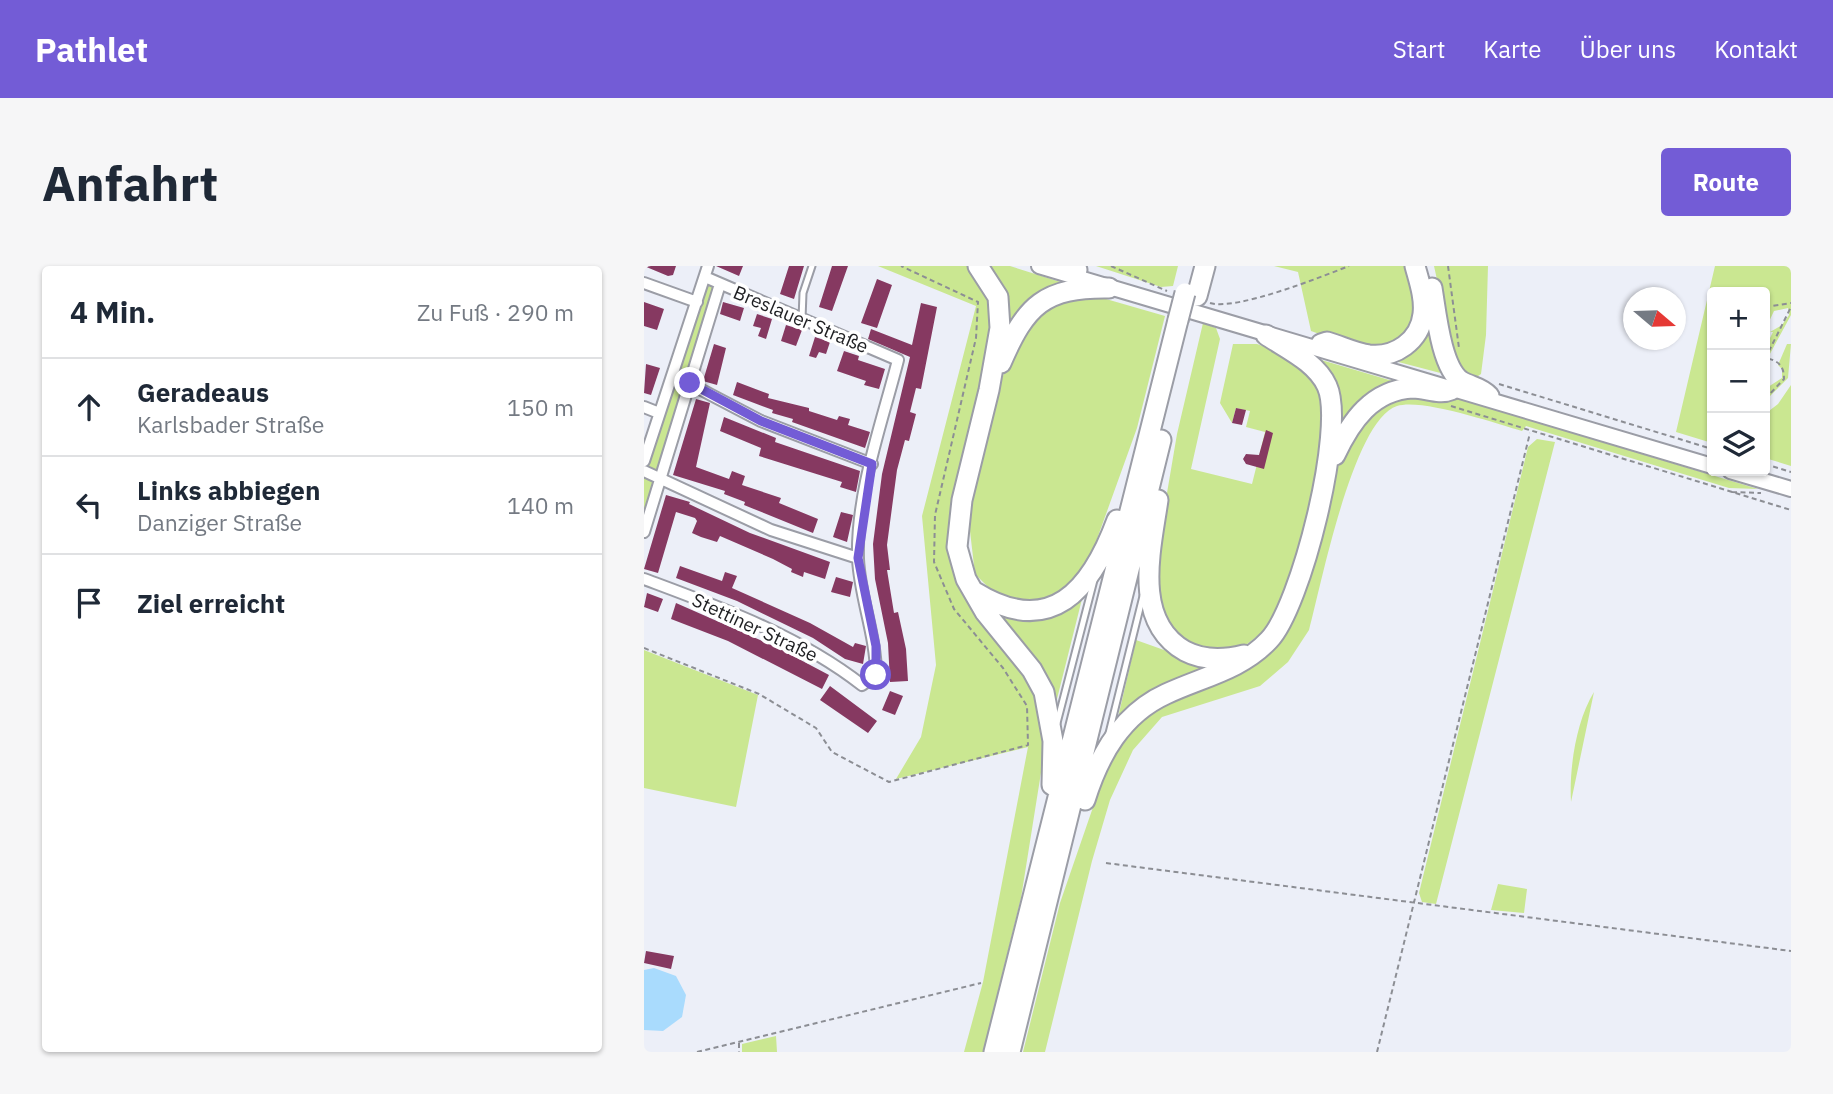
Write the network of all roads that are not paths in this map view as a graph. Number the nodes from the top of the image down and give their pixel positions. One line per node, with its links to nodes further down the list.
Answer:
1 (812, 266): 13 (lane)
2 (978, 266): 20 (highway)
3 (1039, 266): 11 (main road)
4 (1415, 266): 16 (highway)
5 (1427, 266): 19 (highway)
6 (1071, 268): 16 (main road)
7 (1203, 268): 14 (highway)
8 (707, 272): 10 (street, Breslauer Straße); 12 (street)
9 (644, 283): 12 (street)
10 (720, 284): 13 (street, Breslauer Straße); 18 (street)
11 (1109, 288): 15 (main road); 20 (highway)
12 (697, 302): 17 (street)
13 (802, 319): 28 (street, Breslauer Straße)
14 (1184, 322): 25 (highway); 27 (highway)
15 (1266, 335): 21 (main road); 31 (highway)
16 (1321, 344): 19 (main road)
17 (673, 375): 18 (street); 23 (street)
18 (690, 383): 28 (street); 33 (street)
19 (1492, 389): 24 (main road)
20 (989, 390): 40 (highway)
21 (1446, 397): 24 (main road); 31 (highway)
22 (644, 407): 23 (street)
23 (660, 414): 26 (street)
24 (1565, 422): 29 (main road)
25 (1158, 450): 38 (highway); 45 (highway)
26 (644, 461)
27 (1142, 462): 37 (highway); 44 (highway)
28 (872, 464): 36 (street)
29 (1707, 465)
30 (644, 471): 33 (street)
31 (1326, 475): 41 (highway)
32 (1747, 476): 34 (main road)
33 (660, 478): 35 (street); 36 (street)
34 (1791, 489)
35 (644, 532)
36 (858, 558): 39 (street, Stettiner Straße)
37 (1099, 560): 40 (highway); 42 (lane)
38 (1149, 571): 41 (highway); 43 (lane)
39 (644, 579)
40 (974, 591): 42 (highway)
41 (1255, 652): 43 (highway)
42 (1053, 741): 44 (highway)
43 (1104, 753): 45 (highway)
44 (1045, 849): 46 (highway)
45 (1039, 933): 47 (highway)
46 (994, 1052)
47 (1010, 1052)

